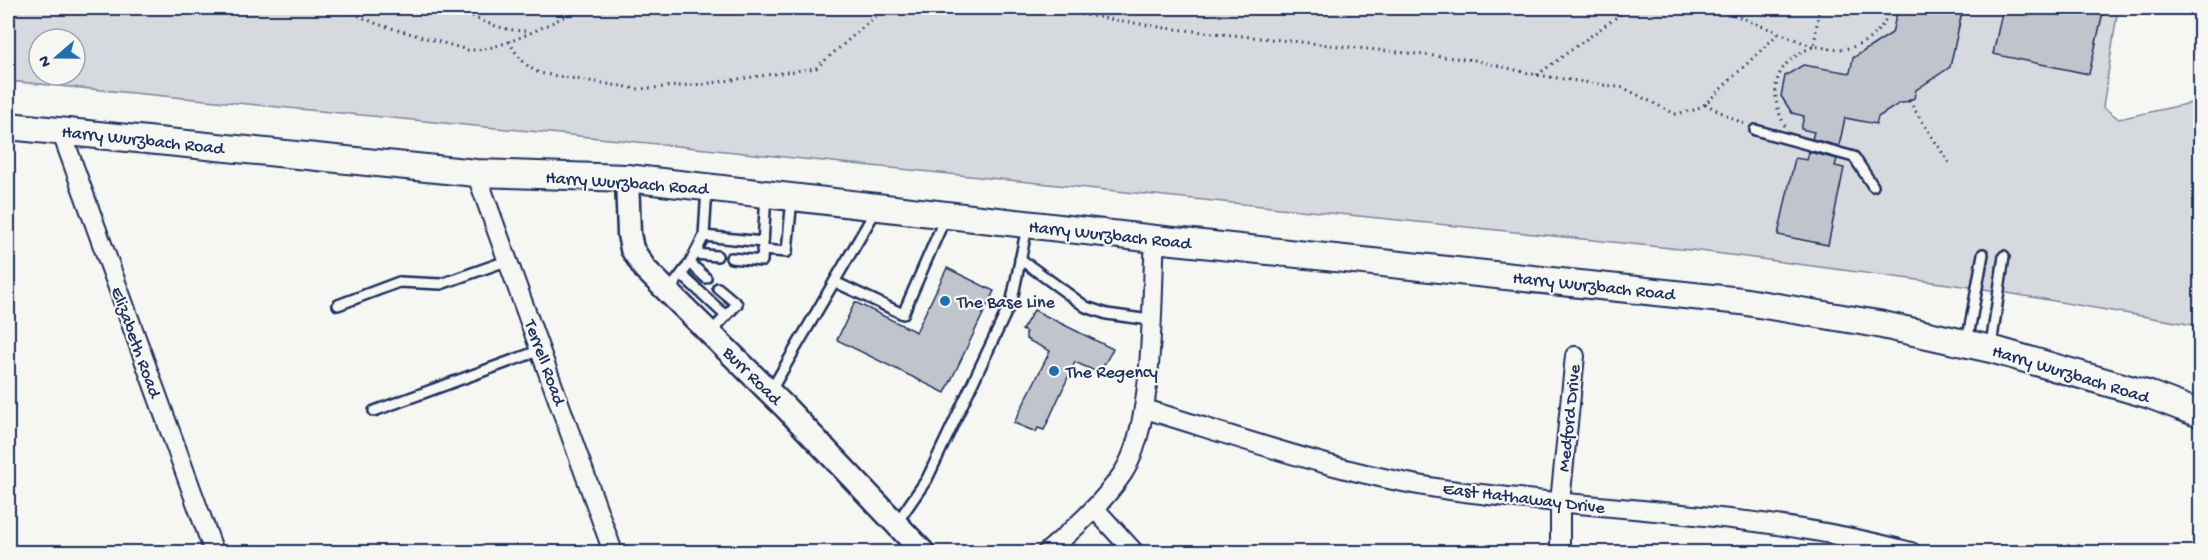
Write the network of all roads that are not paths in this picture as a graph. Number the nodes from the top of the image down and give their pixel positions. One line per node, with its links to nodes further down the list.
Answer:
1 (8, 126): 3 (main road, Harry Wurzbach Road)
2 (1755, 130): 6 (lane)
3 (61, 131): 4 (main road, Harry Wurzbach Road); 42 (street, Elizabeth Road)
4 (476, 173): 5 (main road, Harry Wurzbach Road); 22 (street, Terrell Road)
5 (627, 178): 7 (main road, Harry Wurzbach Road); 26 (street, Burr Road)
6 (1873, 186)
7 (707, 188): 8 (main road, Harry Wurzbach Road); 13 (lane)
8 (766, 194): 9 (main road, Harry Wurzbach Road); 15 (lane)
9 (792, 198): 10 (main road, Harry Wurzbach Road); 15 (lane)
10 (877, 207): 11 (main road, Harry Wurzbach Road); 25 (lane)
11 (946, 215): 12 (main road, Harry Wurzbach Road); 25 (lane)
12 (1027, 225): 14 (main road, Harry Wurzbach Road); 21 (lane)
13 (704, 236): 15 (lane); 16 (lane)
14 (1155, 239): 30 (street); 32 (main road, Harry Wurzbach Road)
15 (762, 246): 20 (lane)
16 (695, 254): 18 (lane); 23 (lane)
17 (1983, 254): 32 (lane)
18 (717, 256)
19 (2004, 256): 32 (lane)
20 (731, 258)
21 (1020, 259): 30 (lane); 41 (lane)
22 (509, 260): 28 (lane); 33 (street, Terrell Road)
23 (690, 264): 24 (lane); 26 (lane)
24 (706, 278)
25 (835, 282): 35 (lane)
26 (675, 283): 29 (lane); 31 (street, Burr Road)
27 (718, 288): 29 (lane)
28 (338, 305)
29 (726, 316): 31 (lane)
30 (1150, 320): 36 (street)
31 (710, 333): 35 (street, Burr Road)
32 (1979, 346): 38 (main road, Harry Wurzbach Road)
33 (542, 350): 37 (lane); 43 (street, Terrell Road)
34 (1575, 356): 39 (street, Medford Drive)
35 (770, 392): 41 (street, Burr Road)
36 (1145, 409): 39 (street, East Hathaway Drive); 40 (street)
37 (374, 411)
38 (2200, 414)
39 (1560, 502): 47 (street, Medford Drive); 48 (street, East Hathaway Drive)
40 (1095, 509): 45 (street); 46 (street)
41 (896, 524): 44 (street, Burr Road)
42 (214, 552)
43 (613, 552)
44 (923, 552)
45 (1047, 552)
46 (1134, 552)
47 (1560, 552)
48 (1911, 552)

